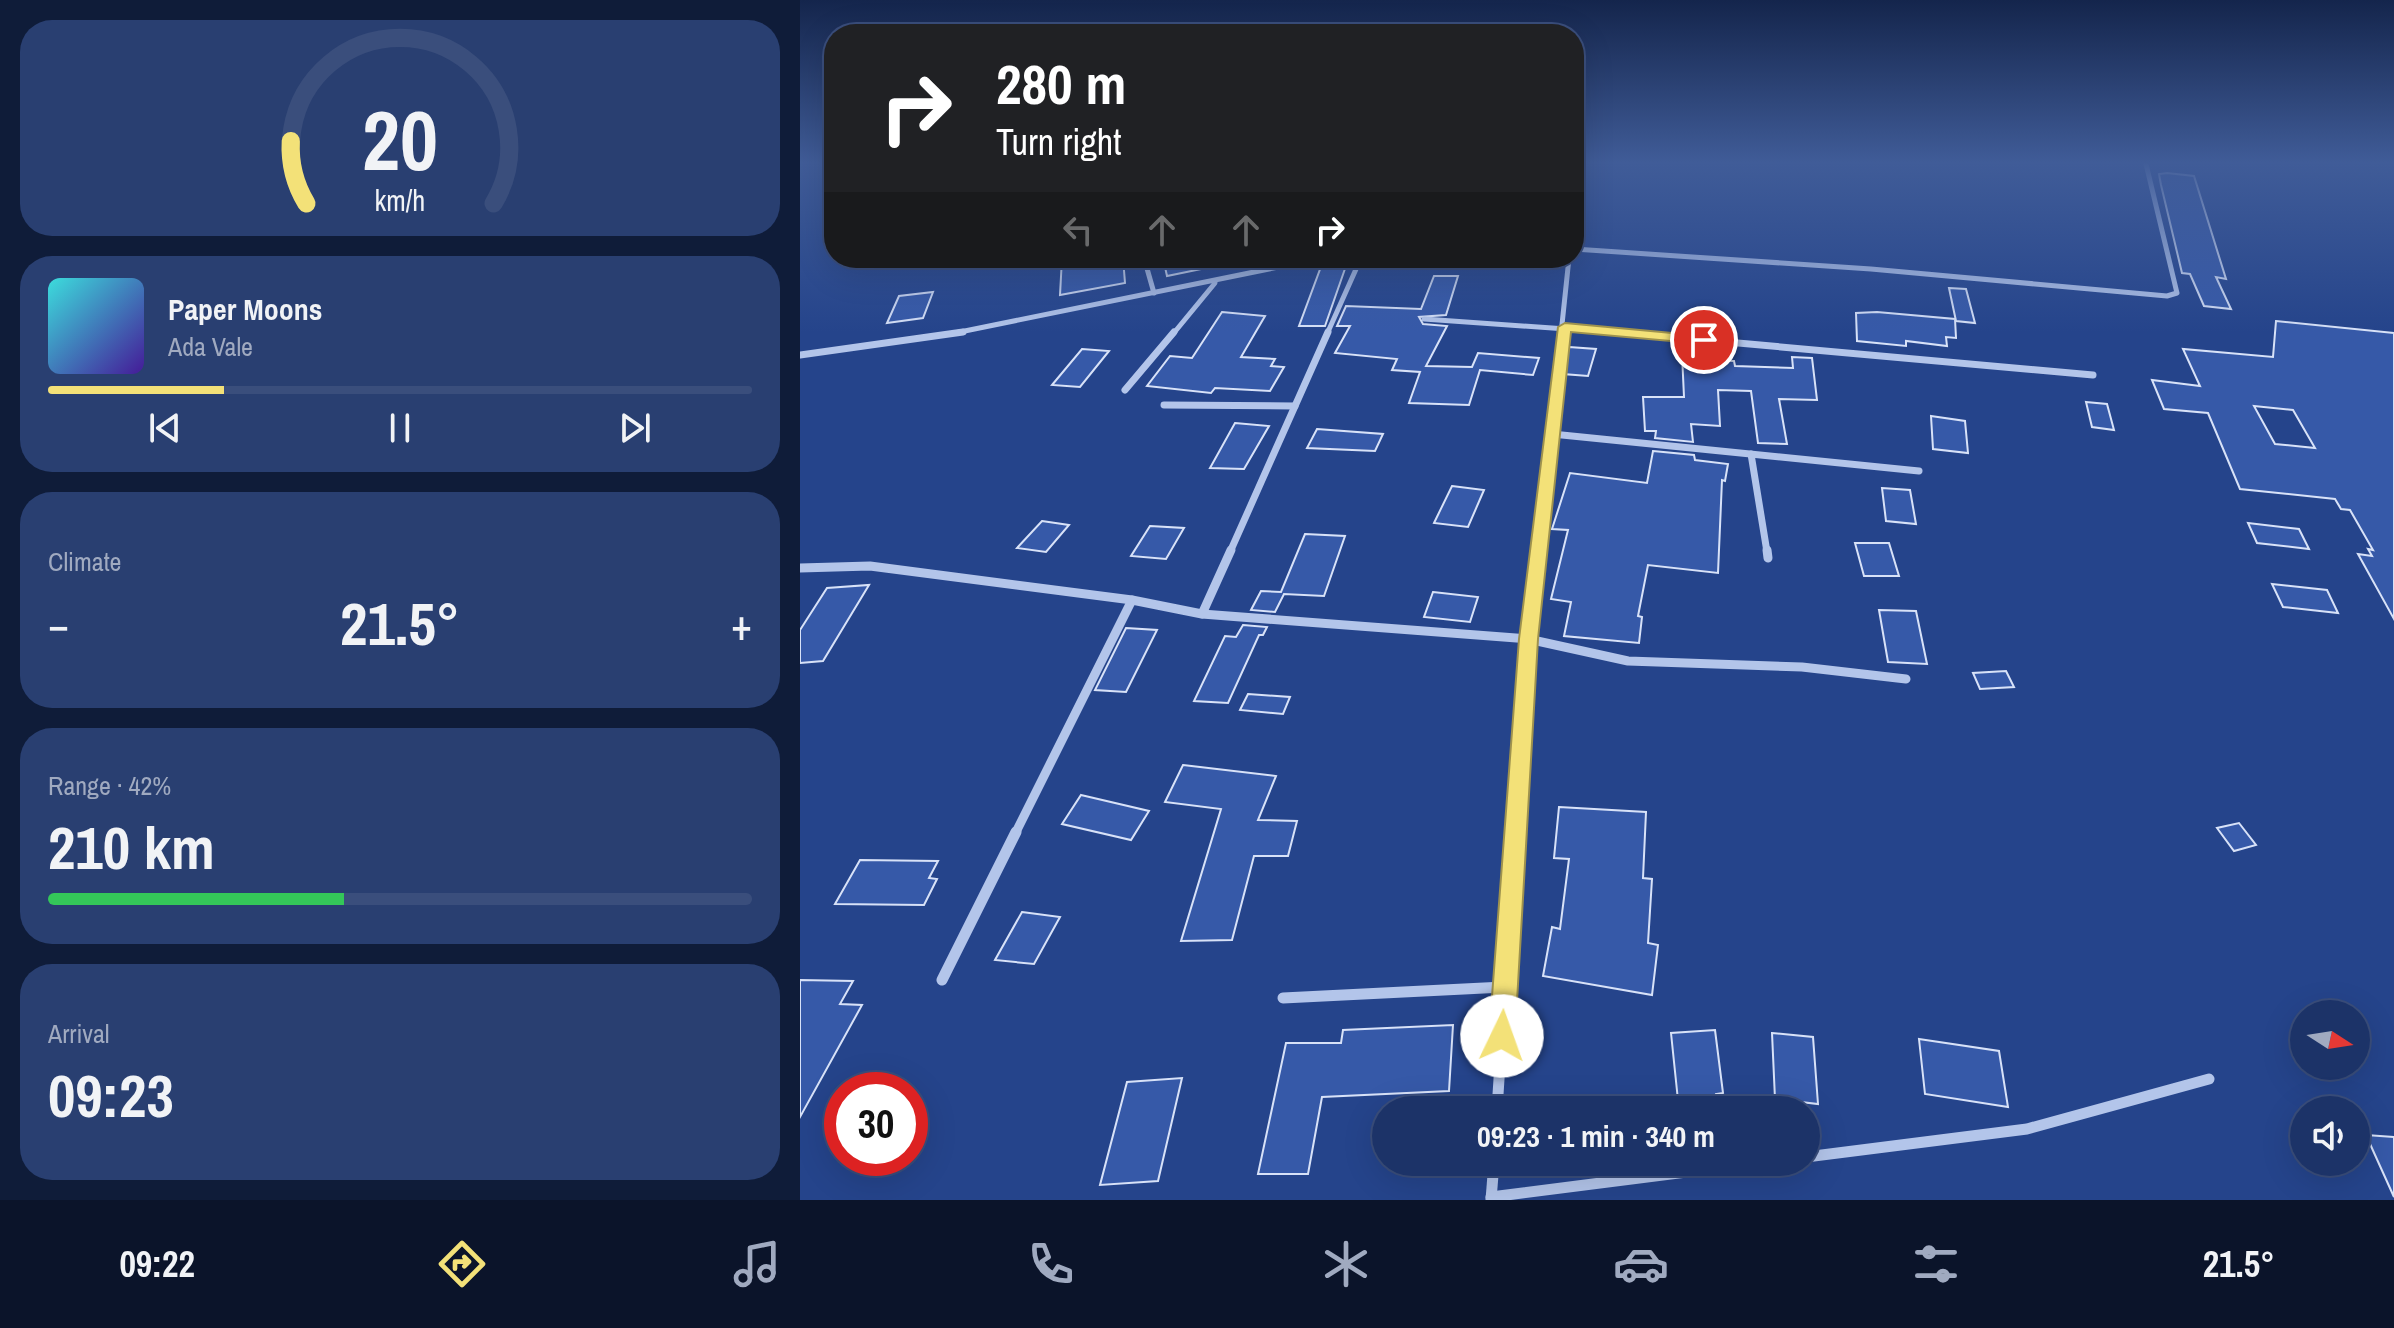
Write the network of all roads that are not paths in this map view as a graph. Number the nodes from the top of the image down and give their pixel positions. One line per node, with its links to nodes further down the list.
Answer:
1 (2159, 220): 2 (street)
2 (1584, 250)
3 (1147, 268): 8 (street)
4 (1277, 268): 7 (street)
5 (1357, 268): 15 (street)
6 (1568, 268): 10 (street)
7 (1216, 282): 8 (street); 13 (street)
8 (1154, 293): 11 (street)
9 (1424, 319): 10 (street)
10 (1565, 327): 12 (street); 16 (street)
11 (800, 355)
12 (2093, 375)
13 (1125, 390)
14 (1164, 405): 15 (street)
15 (1295, 406): 22 (street)
16 (1552, 434): 17 (street); 23 (street)
17 (1751, 454): 18 (street); 19 (street)
18 (1919, 471)
19 (1768, 558)
20 (800, 568): 21 (street)
21 (1132, 600): 22 (street); 25 (street)
22 (1202, 614): 23 (street)
23 (1528, 639): 24 (street); 26 (street)
24 (1906, 679)
25 (942, 980)
26 (1504, 987): 27 (street); 29 (street)
27 (1283, 998)
28 (2209, 1079): 30 (street)
29 (1498, 1096)
30 (1820, 1155)
31 (1493, 1176): 33 (street)
32 (1658, 1176): 33 (street)
33 (1491, 1198)

